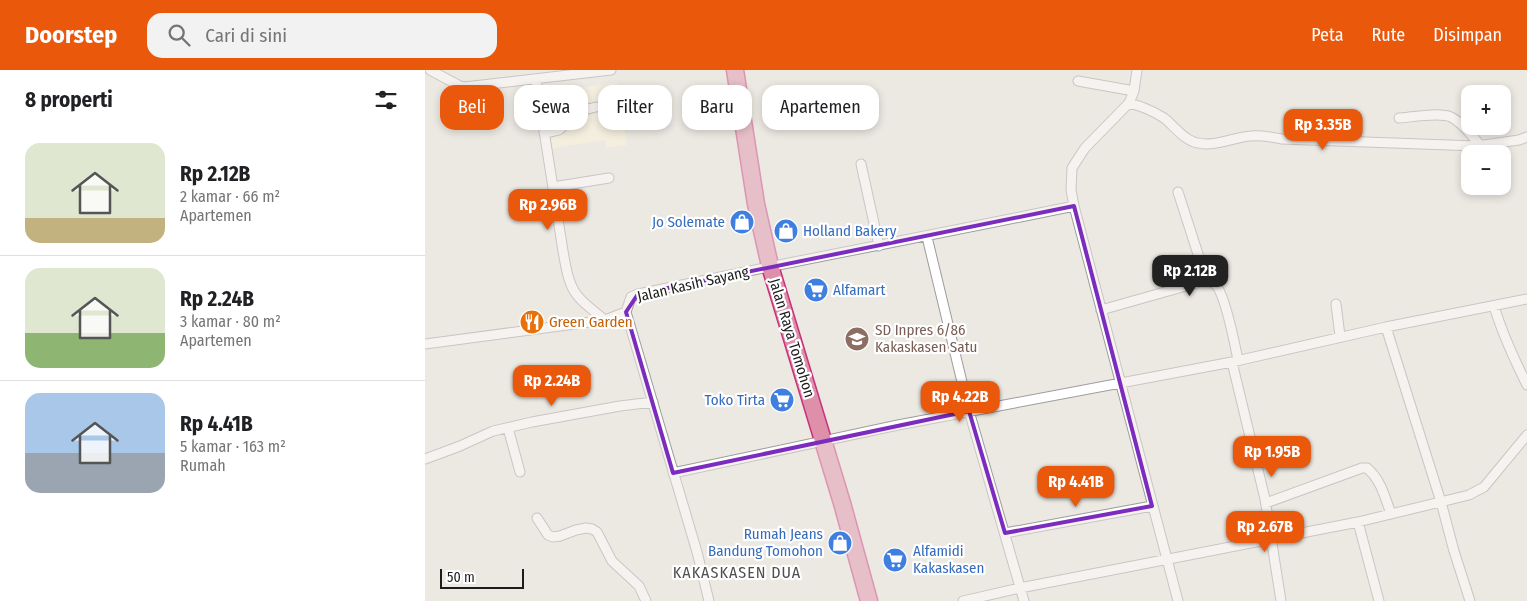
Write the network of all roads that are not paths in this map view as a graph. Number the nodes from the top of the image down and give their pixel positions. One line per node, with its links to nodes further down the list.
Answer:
1 (430, 70): 7 (street)
2 (611, 70): 5 (street)
3 (735, 70): 23 (highway, Jalan Raya Tomohon)
4 (1137, 70): 9 (street)
5 (579, 72): 6 (street)
6 (559, 73): 7 (street)
7 (536, 80): 13 (street)
8 (1078, 80): 9 (street)
9 (1134, 91): 10 (street)
10 (1129, 103): 15 (street); 20 (street)
11 (596, 107): 13 (street)
12 (1399, 118): 15 (street)
13 (544, 133): 18 (street)
14 (1527, 137): 15 (street)
15 (1480, 145)
16 (861, 164): 22 (street)
17 (609, 178): 18 (street)
18 (553, 187): 30 (street)
19 (1177, 192): 24 (street)
20 (1074, 206): 21 (street, Jalan Kasih Sayang); 28 (street)
21 (927, 237): 22 (street, Jalan Kasih Sayang); 38 (street)
22 (879, 246): 23 (street, Jalan Kasih Sayang)
23 (770, 266): 29 (street, Jalan Kasih Sayang); 41 (highway, Jalan Raya Tomohon)
24 (1207, 282): 28 (street); 34 (street)
25 (1527, 299): 27 (street)
26 (1336, 304): 32 (street)
27 (1494, 306): 31 (street); 36 (street)
28 (1101, 310): 35 (street)
29 (626, 312): 30 (street); 37 (street)
30 (605, 320): 33 (street)
31 (1386, 326): 32 (street); 45 (street)
32 (1340, 336): 34 (street)
33 (425, 344)
34 (1235, 361): 35 (street); 46 (street)
35 (1119, 382): 38 (street); 47 (street)
36 (1527, 385)
37 (653, 402): 39 (street); 44 (street)
38 (969, 411): 41 (street); 51 (street)
39 (508, 428): 42 (street); 43 (street)
40 (1527, 435): 45 (street)
41 (823, 441): 44 (street); 57 (highway, Jalan Raya Tomohon)
42 (425, 459)
43 (520, 472)
44 (673, 473): 56 (street)
45 (1441, 502): 48 (street); 63 (street)
46 (1266, 503): 48 (street); 52 (street)
47 (1153, 506): 51 (street); 53 (street)
48 (1391, 514): 50 (street)
49 (537, 518): 55 (street)
50 (1358, 522): 52 (street); 62 (street)
51 (1005, 533): 54 (street)
52 (1271, 540): 53 (street); 61 (street)
53 (1167, 561): 54 (street); 60 (street)
54 (1020, 588): 58 (street); 59 (street)
55 (646, 601)
56 (709, 601)
57 (869, 601)
58 (963, 601)
59 (1023, 601)
60 (1177, 601)
61 (1281, 601)
62 (1379, 601)
63 (1470, 601)

